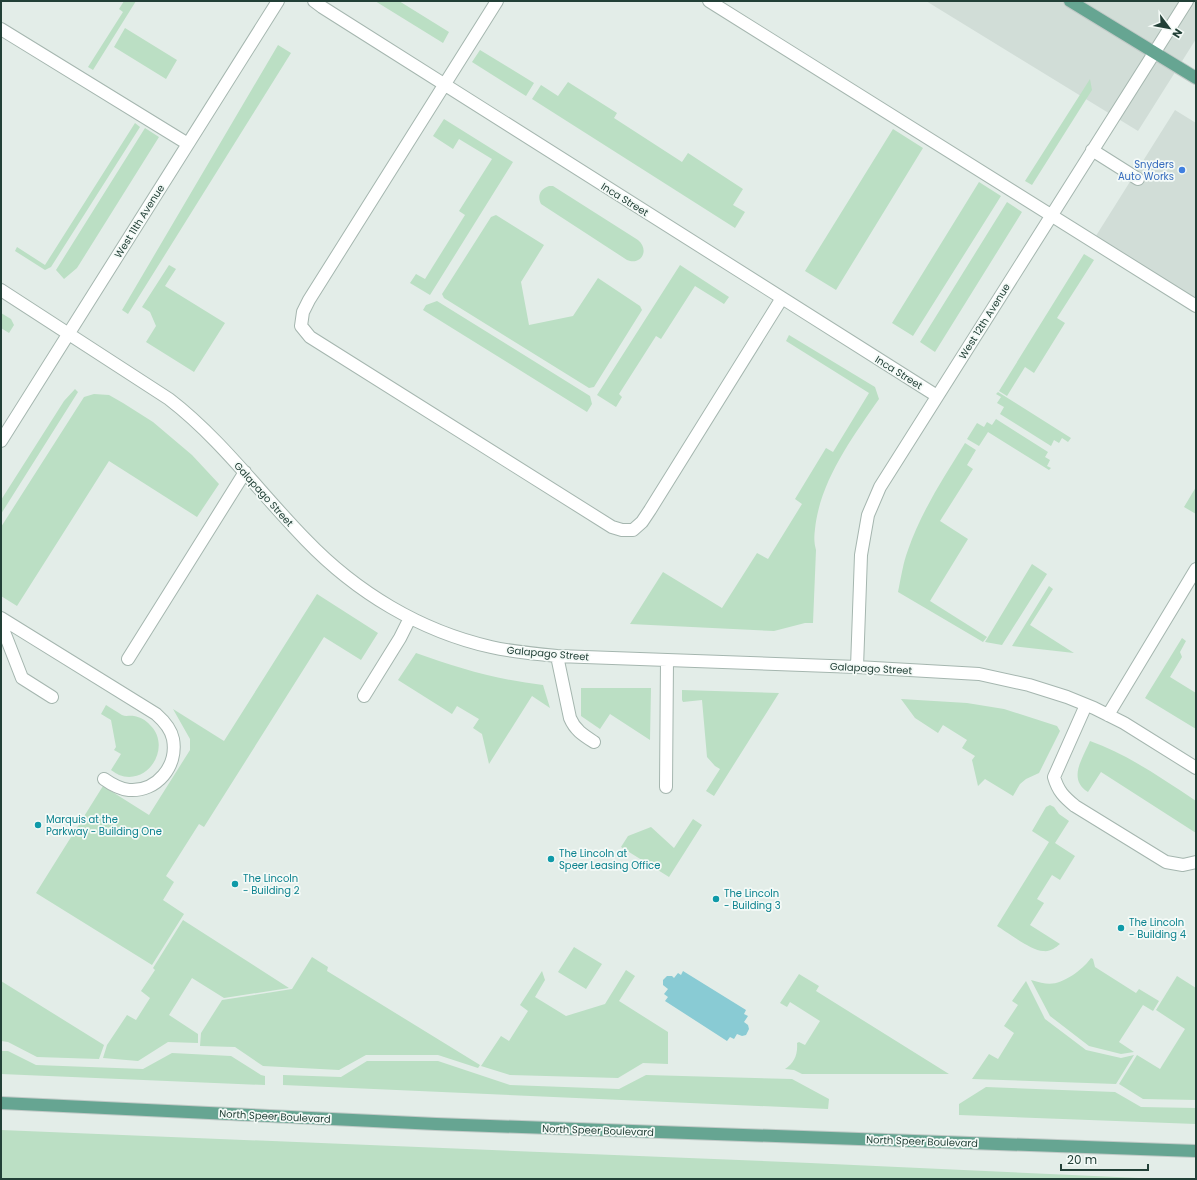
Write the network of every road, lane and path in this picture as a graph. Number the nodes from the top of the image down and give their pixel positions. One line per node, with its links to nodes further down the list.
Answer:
1 (278, 1): 11 (street, West 11th Avenue)
2 (314, 1): 10 (street, Inca Street)
3 (497, 1): 10 (street)
4 (709, 1): 14 (street)
5 (1070, 1): 8 (main road)
6 (1186, 1): 8 (street, West 12th Avenue)
7 (1, 29): 11 (street)
8 (1154, 52): 9 (main road); 12 (street, West 12th Avenue)
9 (1196, 78)
10 (444, 84): 16 (street, Inca Street); 16 (street)
11 (188, 144): 18 (street, West 11th Avenue)
12 (1092, 150): 13 (street); 14 (street, West 12th Avenue)
13 (1138, 179)
14 (1052, 215): 17 (street); 19 (street, West 12th Avenue)
15 (1, 290): 18 (street, Galapago Street)
16 (782, 298): 19 (street, Inca Street)
17 (1196, 306)
18 (68, 334): 20 (street, West 11th Avenue); 21 (street, Galapago Street)
19 (937, 396): 29 (street, West 12th Avenue)
20 (1, 441)
21 (245, 472): 24 (street, Galapago Street); 27 (street)
22 (1196, 569): 33 (street)
23 (1, 618): 36 (street)
24 (410, 618): 26 (street, Galapago Street); 30 (street)
25 (1, 624): 31 (street)
26 (557, 656): 28 (street, Galapago Street); 34 (street)
27 (128, 659)
28 (667, 660): 29 (street, Galapago Street); 37 (street)
29 (858, 667): 32 (street, Galapago Street)
30 (364, 696)
31 (52, 697)
32 (1086, 705): 33 (street, Galapago Street); 38 (street)
33 (1108, 715): 35 (street, Galapago Street)
34 (594, 742)
35 (1196, 768)
36 (104, 779)
37 (666, 787)
38 (1196, 862)
39 (1, 1103): 40 (main road, North Speer Boulevard)
40 (1196, 1151)

